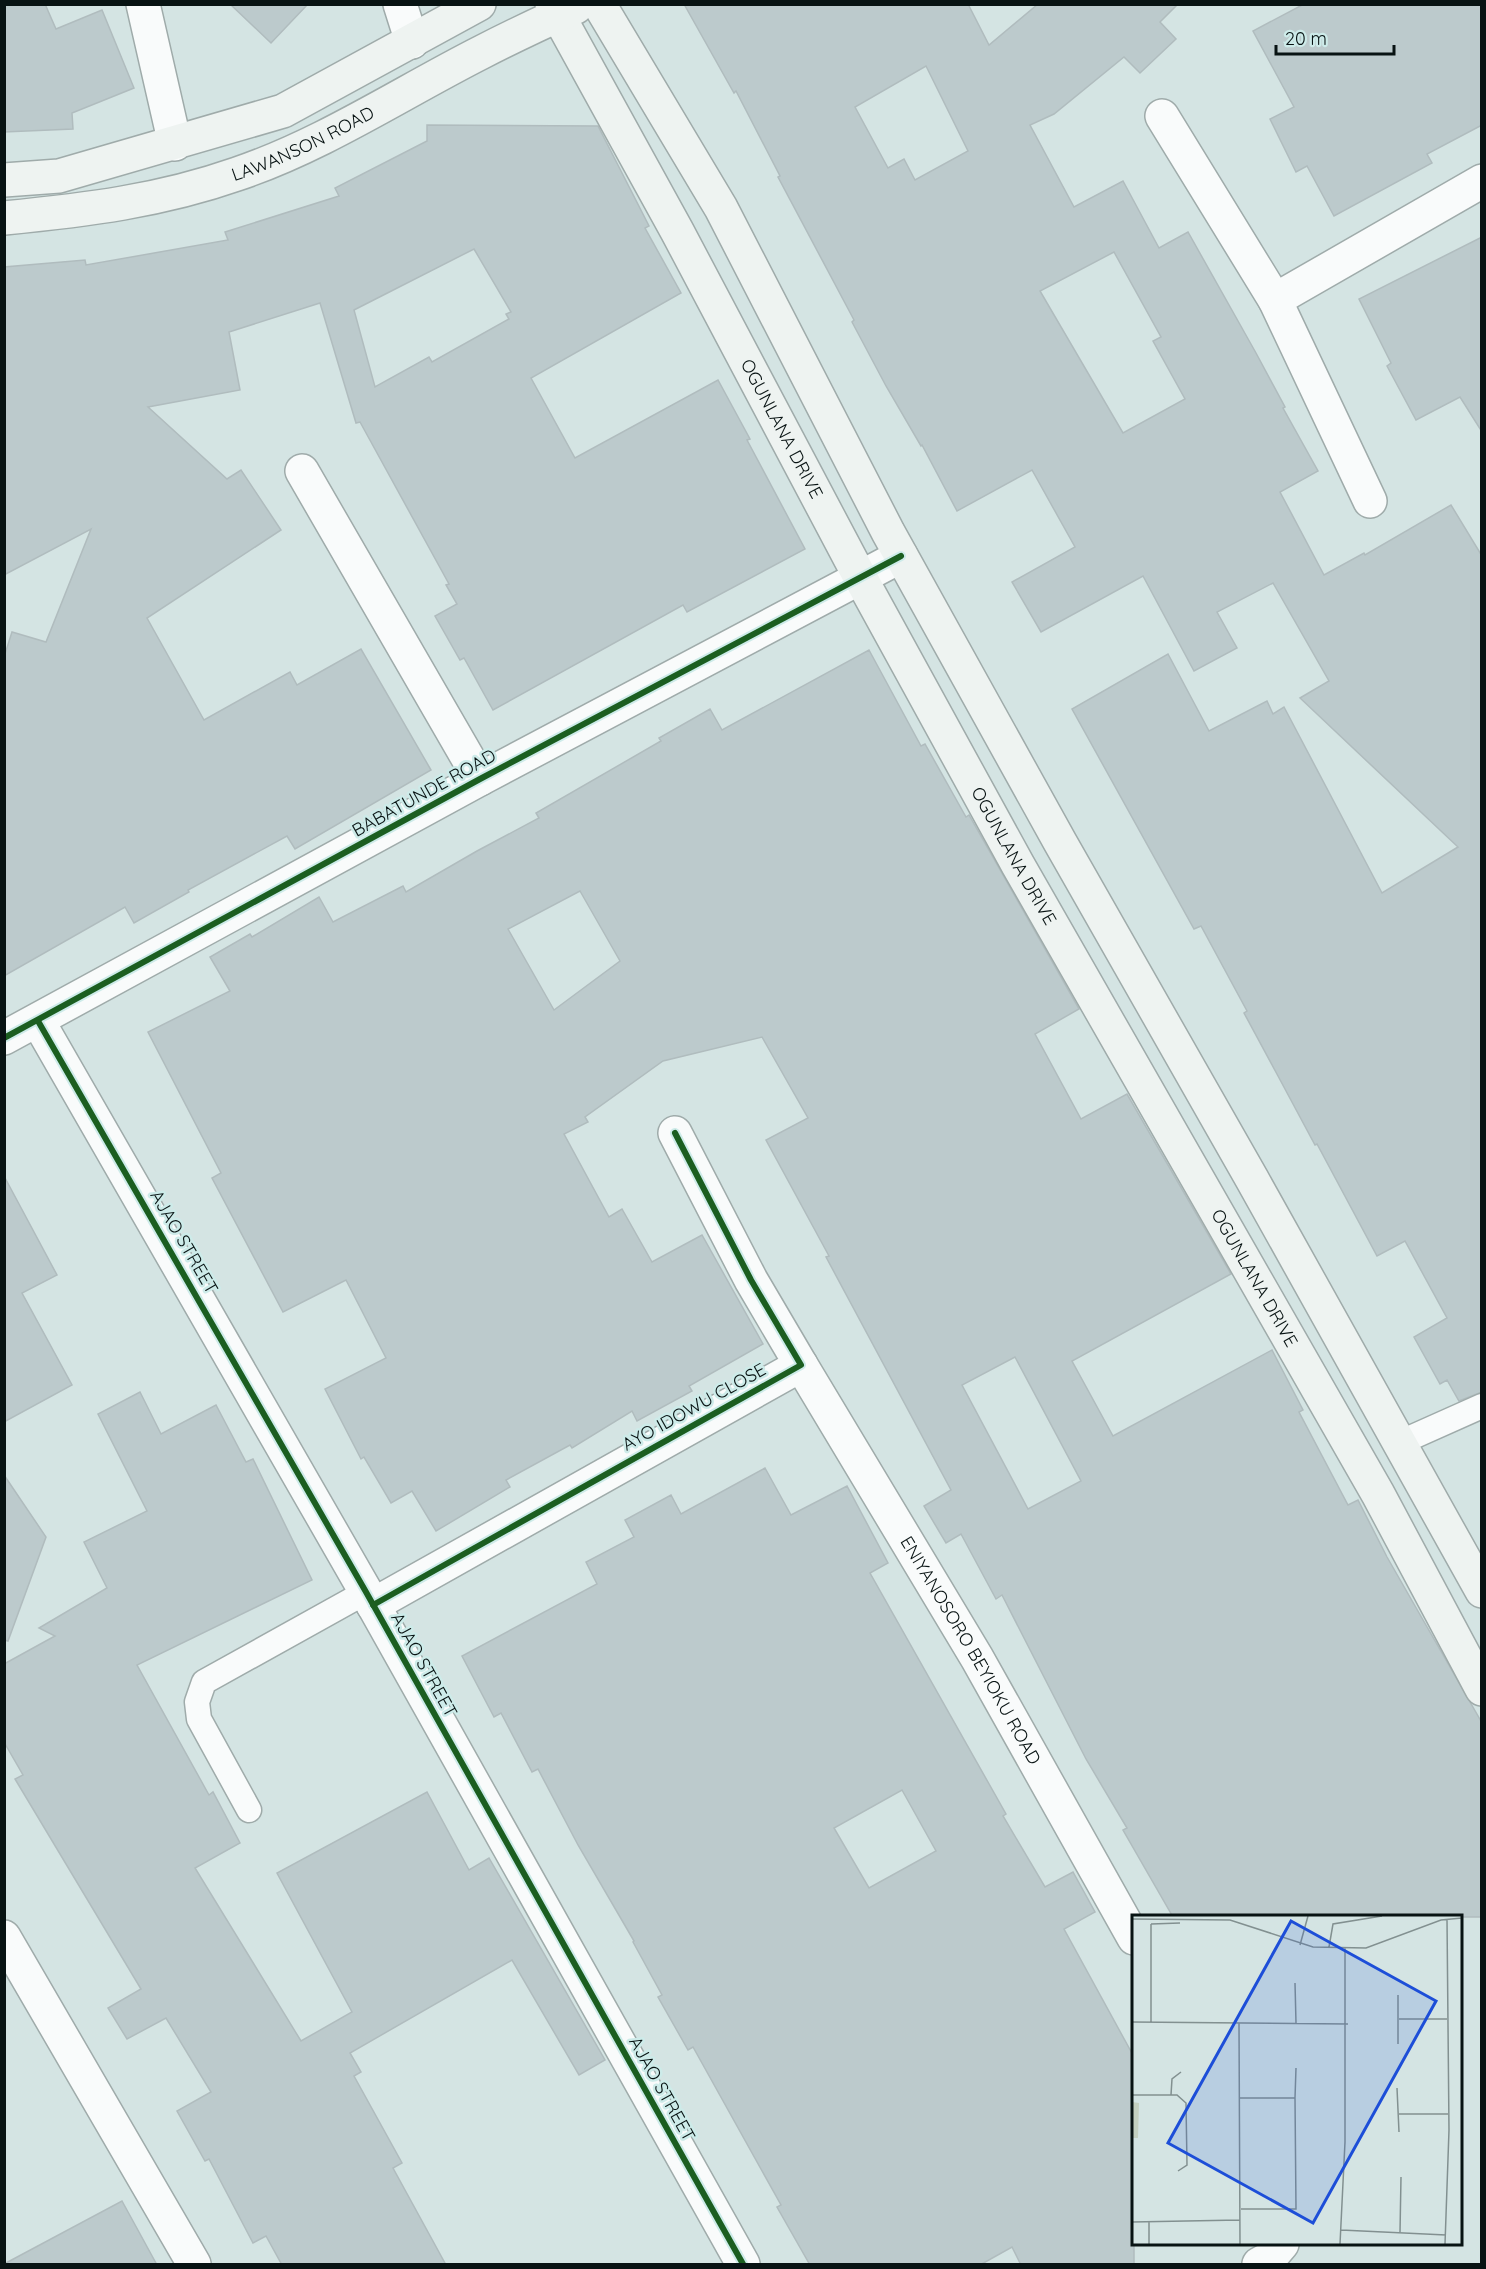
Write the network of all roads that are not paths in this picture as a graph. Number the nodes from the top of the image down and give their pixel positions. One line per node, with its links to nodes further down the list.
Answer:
1 (143, 4): 8 (street)
2 (400, 4): 6 (street)
3 (479, 4): 6 (main road, LAWANSON ROAD)
4 (599, 4): 15 (main road)
5 (564, 8): 11 (main road, LAWANSON ROAD); 16 (main road, OGUNLANA DRIVE)
6 (412, 42): 8 (main road, LAWANSON ROAD)
7 (1162, 116): 12 (street)
8 (175, 144): 9 (main road, LAWANSON ROAD)
9 (4, 180)
10 (1482, 181): 12 (street)
11 (4, 218)
12 (1275, 300): 14 (street)
13 (302, 471): 17 (street)
14 (1370, 501)
15 (902, 556): 16 (street, BABATUNDE ROAD); 23 (main road)
16 (860, 577): 17 (street, BABATUNDE ROAD); 26 (main road, OGUNLANA DRIVE)
17 (480, 779): 18 (street, BABATUNDE ROAD)
18 (38, 1021): 19 (street, BABATUNDE ROAD); 25 (street, AJAO STREET)
19 (4, 1038)
20 (675, 1132): 21 (street)
21 (801, 1365): 25 (street, AYO IDOWU CLOSE); 28 (street, ENIYANOSORO BEYIOKU ROAD)
22 (1482, 1407): 23 (lane)
23 (1399, 1443): 24 (main road)
24 (1482, 1591)
25 (369, 1599): 27 (lane); 32 (street, AJAO STREET)
26 (1482, 1689)
27 (249, 1810)
28 (1132, 1934)
29 (4, 1937): 31 (street)
30 (1281, 2245): 33 (street)
31 (194, 2265)
32 (743, 2265)
33 (1259, 2265)

